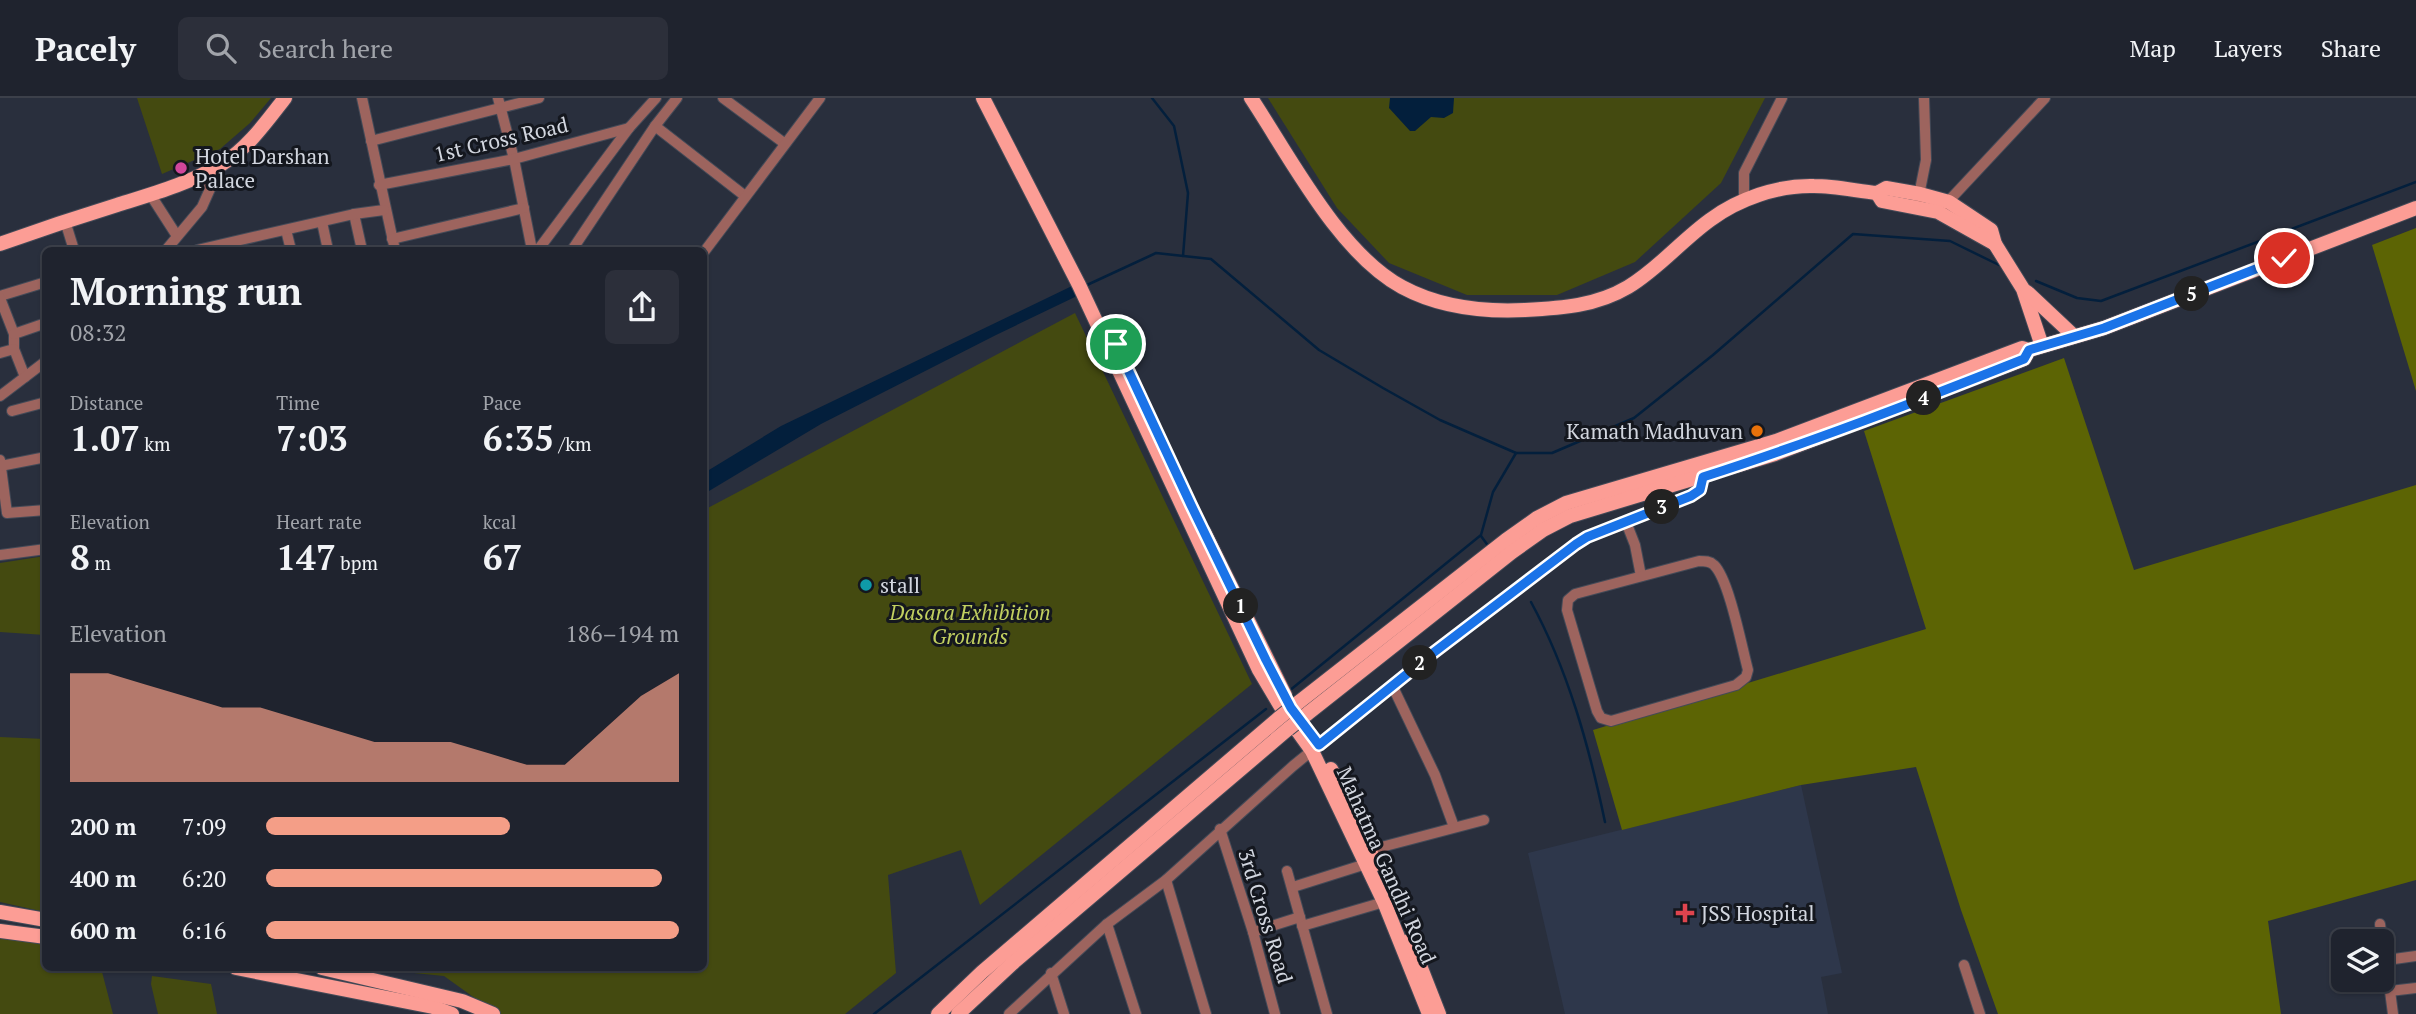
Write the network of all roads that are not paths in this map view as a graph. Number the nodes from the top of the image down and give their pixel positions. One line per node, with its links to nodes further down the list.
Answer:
1 (285, 98): 20 (main road)
2 (362, 98): 17 (street)
3 (539, 98): 14 (street)
4 (656, 98): 16 (street)
5 (677, 98): 15 (street)
6 (723, 98): 18 (street)
7 (983, 98): 52 (main road, Mahatma Gandhi Road)
8 (993, 98): 52 (main road, Mahatma Gandhi Road)
9 (1251, 98): 24 (main road)
10 (1782, 98): 24 (street)
11 (1924, 98): 25 (street)
12 (2045, 98): 26 (street)
13 (814, 100): 18 (street)
14 (499, 103): 17 (street); 19 (street)
15 (655, 126): 23 (street); 49 (street)
16 (629, 128): 19 (street, 1st Cross Road); 48 (street)
17 (371, 141): 21 (street)
18 (785, 143): 23 (street)
19 (514, 159): 21 (street, 1st Cross Road); 27 (street)
20 (206, 172): 22 (main road); 35 (street)
21 (379, 185): 29 (street)
22 (150, 194): 32 (main road); 35 (street)
23 (745, 196): 50 (street)
24 (1744, 200): 25 (main road)
25 (1918, 200): 26 (main road); 30 (main road)
26 (1949, 202): 30 (street); 38 (main road)
27 (524, 208): 39 (street); 47 (street)
28 (2416, 208): 57 (main road)
29 (384, 210): 31 (street); 39 (street)
30 (1938, 212): 38 (main road)
31 (354, 214): 33 (street); 46 (street)
32 (65, 221): 37 (main road); 40 (street)
33 (322, 222): 34 (street); 45 (street)
34 (286, 230): 36 (street); 44 (street)
35 (177, 236): 41 (street)
36 (249, 237): 42 (street); 43 (street)
37 (0, 244)
38 (1996, 244): 53 (main road)
39 (394, 245)
40 (73, 247)
41 (168, 247)
42 (219, 247)
43 (251, 247)
44 (290, 247)
45 (327, 247)
46 (361, 247)
47 (531, 247)
48 (540, 247)
49 (574, 247)
50 (707, 247)
51 (42, 283): 54 (street)
52 (1086, 289): 77 (main road, Mahatma Gandhi Road)
53 (2023, 289): 57 (main road); 58 (main road)
54 (0, 297): 56 (street)
55 (42, 324): 56 (street)
56 (14, 334): 59 (street)
57 (2081, 335): 58 (main road)
58 (2036, 348): 68 (main road); 75 (main road)
59 (14, 349): 60 (street); 62 (street)
60 (0, 353)
61 (42, 363): 62 (street)
62 (25, 377): 63 (street)
63 (0, 396)
64 (42, 403): 65 (street)
65 (12, 411)
66 (42, 458): 67 (street)
67 (1, 464): 69 (street)
68 (1703, 477): 70 (street); 75 (main road)
69 (42, 510)
70 (1626, 522): 73 (street); 74 (street)
71 (42, 550): 72 (street)
72 (0, 555)
73 (1641, 576): 73 (street)
74 (1392, 685): 77 (street); 79 (street)
75 (1303, 708): 76 (main road, bridge)
76 (1284, 723): 106 (main road); 107 (main road)
77 (1316, 748): 80 (street); 81 (main road, Mahatma Gandhi Road)
78 (1484, 820): 79 (street)
79 (1454, 827): 81 (street)
80 (1220, 829): 83 (street); 93 (street, 3rd Cross Road)
81 (1368, 857): 84 (street); 85 (main road, Mahatma Gandhi Road); 115 (main road, Mahatma Gandhi Road)
82 (1287, 871): 84 (street)
83 (1166, 880): 89 (street); 111 (street)
84 (1293, 887): 88 (street)
85 (1384, 902): 88 (street); 114 (main road, Mahatma Gandhi Road)
86 (0, 912): 87 (main road)
87 (42, 919)
88 (1301, 921): 93 (street); 113 (street)
89 (1107, 924): 100 (street); 110 (street)
90 (2380, 924): 91 (street)
91 (2381, 929)
92 (0, 930): 94 (main road)
93 (1253, 932): 112 (street, 3rd Cross Road)
94 (42, 936)
95 (2416, 956): 96 (street)
96 (2394, 959)
97 (1964, 965): 116 (street)
98 (251, 971): 104 (main road)
99 (335, 971): 105 (main road)
100 (1051, 973): 108 (street); 109 (street)
101 (2416, 988): 102 (street)
102 (2394, 991)
103 (2390, 992): 117 (street)
104 (452, 1014)
105 (492, 1014)
106 (938, 1014)
107 (957, 1014)
108 (1009, 1014)
109 (1065, 1014)
110 (1136, 1014)
111 (1206, 1014)
112 (1275, 1014)
113 (1327, 1014)
114 (1429, 1014)
115 (1438, 1014)
116 (1980, 1014)
117 (2393, 1014)

